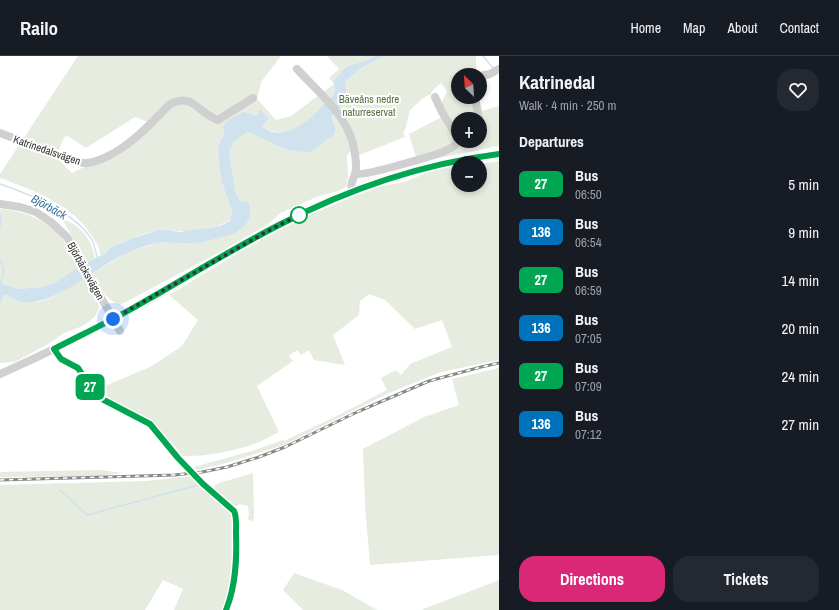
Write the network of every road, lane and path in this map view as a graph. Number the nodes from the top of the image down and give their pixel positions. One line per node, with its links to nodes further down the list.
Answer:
1 (499, 69): 3 (street)
2 (297, 70): 10 (street)
3 (487, 75)
4 (435, 97): 6 (street)
5 (253, 98): 7 (street, Katrinedalsvägen)
6 (451, 127)
7 (0, 133)
8 (451, 148): 10 (street)
9 (499, 154): 11 (street)
10 (355, 174): 11 (street)
11 (353, 191): 13 (street)
12 (0, 204): 13 (street, Björbäcksvägen)
13 (113, 319): 14 (street, Björbäcksvägen); 15 (street)
14 (120, 331)
15 (54, 349): 16 (street); 17 (street)
16 (1, 373)
17 (226, 610)

